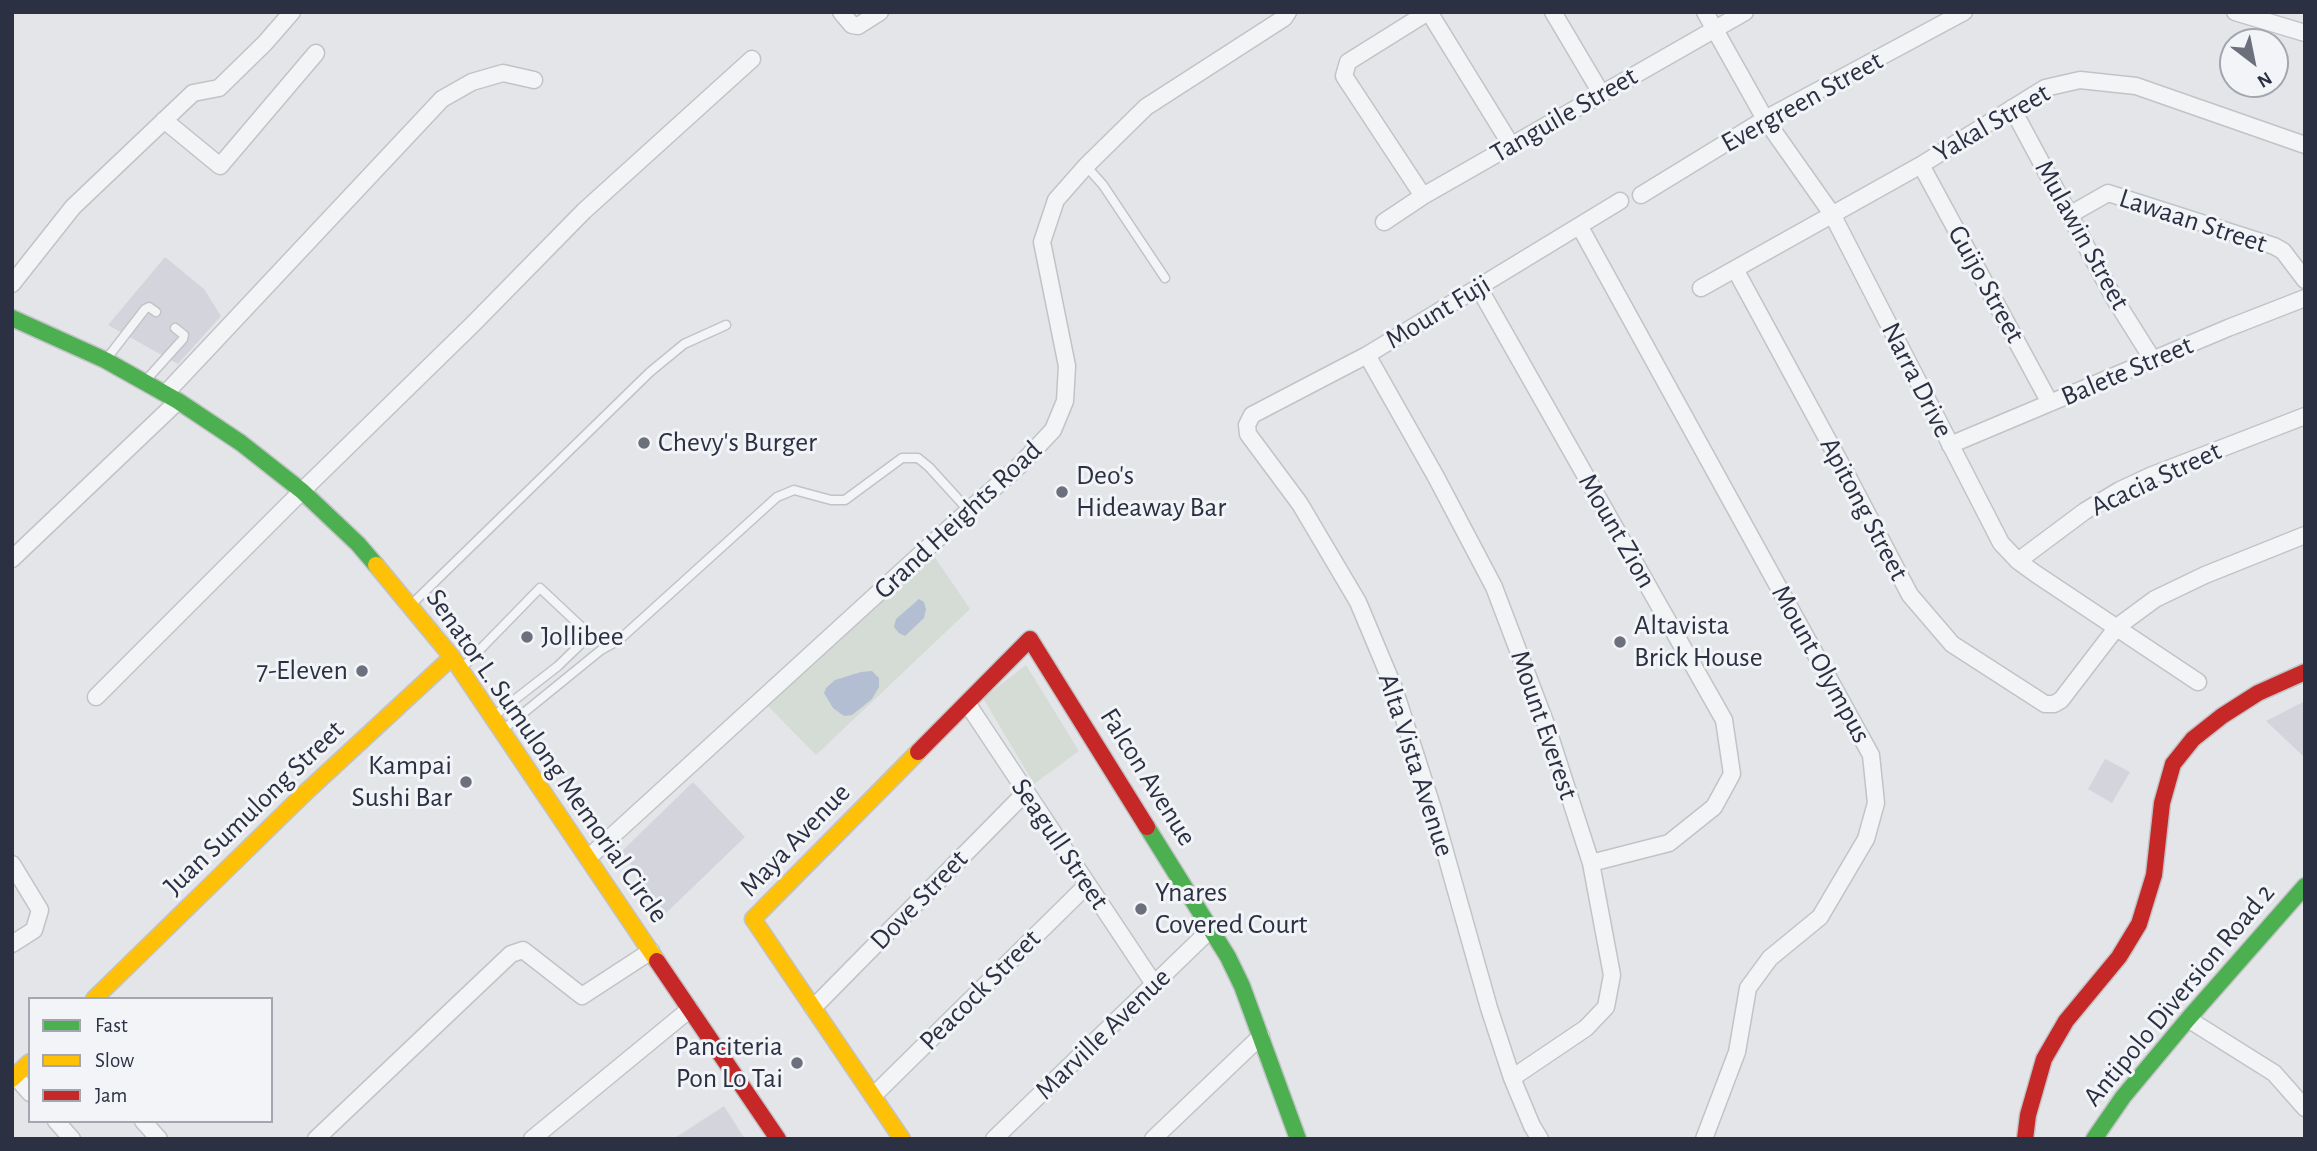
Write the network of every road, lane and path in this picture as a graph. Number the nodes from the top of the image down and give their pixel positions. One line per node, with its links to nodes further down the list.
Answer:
1 (292, 12): 19 (street)
2 (841, 12): 3 (street)
3 (880, 12)
4 (1289, 12): 23 (street, Grand Heights Road)
5 (1428, 12): 20 (street); 25 (street)
6 (1553, 12): 16 (street)
7 (1704, 12): 11 (street, Narra Drive)
8 (1745, 12): 11 (street, Tanguile Street)
9 (1964, 12): 18 (street, Evergreen Street)
10 (2235, 12): 12 (street)
11 (1715, 29): 16 (street, Tanguile Street); 18 (street, Narra Drive)
12 (2305, 33)
13 (317, 53): 19 (street)
14 (752, 59): 51 (street)
15 (534, 80): 46 (street)
16 (1601, 93): 20 (street, Tanguile Street)
17 (2012, 108): 21 (street, Yakal Street); 22 (street, Yakal Street); 28 (street, Mulawin Street)
18 (1765, 119): 24 (street, Evergreen Street); 27 (street, Narra Drive)
19 (164, 120): 34 (street)
20 (1511, 145): 25 (street, Tanguile Street)
21 (2305, 145)
22 (1921, 165): 27 (street, Yakal Street); 47 (street, Guijo Street)
23 (1086, 166): 32 (lane); 52 (street, Grand Heights Road)
24 (1642, 195)
25 (1423, 196): 29 (street, Tanguile Street)
26 (1620, 201): 30 (street, Mount Fuji)
27 (1832, 214): 31 (street, Yakal Street); 50 (street, Narra Drive)
28 (2071, 214): 33 (street, Lawaan Street); 44 (street, Mulawin Street)
29 (1384, 222)
30 (1580, 227): 35 (street, Mount Fuji); 99 (street, Mount Olympus)
31 (1735, 269): 36 (street, Yakal Street); 57 (street, Apitong Street)
32 (1165, 278)
33 (2305, 280)
34 (12, 284)
35 (1479, 288): 42 (street, Mount Fuji); 68 (street, Mount Zion)
36 (1702, 288)
37 (2305, 298): 44 (street, Balete Street)
38 (156, 312): 43 (lane)
39 (12, 318): 43 (main road, Senator L. Sumulong Memorial Circle)
40 (726, 325): 56 (lane)
41 (175, 328): 45 (lane)
42 (1367, 355): 48 (street, Mount Fuji); 68 (street, Mount Everest)
43 (105, 360): 45 (main road, Senator L. Sumulong Memorial Circle)
44 (2153, 360): 47 (street, Balete Street)
45 (145, 381): 46 (main road, Senator L. Sumulong Memorial Circle)
46 (172, 397): 51 (main road, Senator L. Sumulong Memorial Circle); 54 (street)
47 (2050, 403): 50 (street, Balete Street)
48 (1252, 415): 83 (street, Alta Vista Avenue)
49 (2305, 416): 55 (street, Acacia Street)
50 (1950, 445): 55 (street, Narra Drive)
51 (302, 491): 56 (main road, Senator L. Sumulong Memorial Circle); 62 (street)
52 (969, 511): 65 (lane); 67 (street, Grand Heights Road)
53 (2305, 535): 57 (street)
54 (12, 559)
55 (2018, 561): 57 (street, Narra Drive)
56 (411, 605): 59 (main road, Senator L. Sumulong Memorial Circle)
57 (2117, 627): 61 (street, Narra Drive)
58 (1030, 639): 63 (main road, Maya Avenue); 72 (main road, Falcon Avenue)
59 (456, 663): 64 (main road, Senator L. Sumulong Memorial Circle); 64 (lane); 76 (main road, Juan Sumulong Street)
60 (2305, 672): 100 (main road)
61 (2198, 682)
62 (96, 697)
63 (967, 703): 66 (street, Seagull Street); 77 (main road, Maya Avenue)
64 (493, 716): 65 (main road, Senator L. Sumulong Memorial Circle)
65 (502, 731): 67 (main road, Senator L. Sumulong Memorial Circle)
66 (1026, 792): 70 (street, Seagull Street); 77 (street, Dove Street)
67 (588, 858): 74 (main road, Senator L. Sumulong Memorial Circle)
68 (1591, 863): 83 (street, Mount Everest)
69 (12, 864): 73 (street)
70 (1087, 885): 75 (street, Seagull Street); 85 (street, Peacock Street)
71 (2305, 886): 79 (main road, Antipolo Diversion Road 2)
72 (1212, 928): 75 (street, Marville Avenue); 80 (main road, Falcon Avenue)
73 (12, 944)
74 (651, 951): 78 (main road, Senator L. Sumulong Memorial Circle); 91 (street)
75 (1154, 984): 95 (street, Marville Avenue)
76 (96, 997)
77 (813, 1008): 85 (main road, Maya Avenue)
78 (690, 1009): 92 (street); 93 (main road, Senator L. Sumulong Memorial Circle)
79 (2188, 1019): 86 (street); 101 (main road, Antipolo Diversion Road 2)
80 (1261, 1036): 96 (street); 97 (main road, Falcon Avenue)
81 (28, 1064): 82 (main road)
82 (14, 1078): 84 (street)
83 (1512, 1079): 98 (street, Alta Vista Avenue)
84 (28, 1091)
85 (873, 1096): 94 (main road, Maya Avenue)
86 (2305, 1108)
87 (58, 1123): 89 (street)
88 (145, 1123): 90 (street)
89 (72, 1139)
90 (159, 1139)
91 (316, 1139)
92 (531, 1139)
93 (778, 1139)
94 (902, 1139)
95 (995, 1139)
96 (1153, 1139)
97 (1298, 1139)
98 (1540, 1139)
99 (1704, 1139)
100 (2025, 1139)
101 (2094, 1139)

